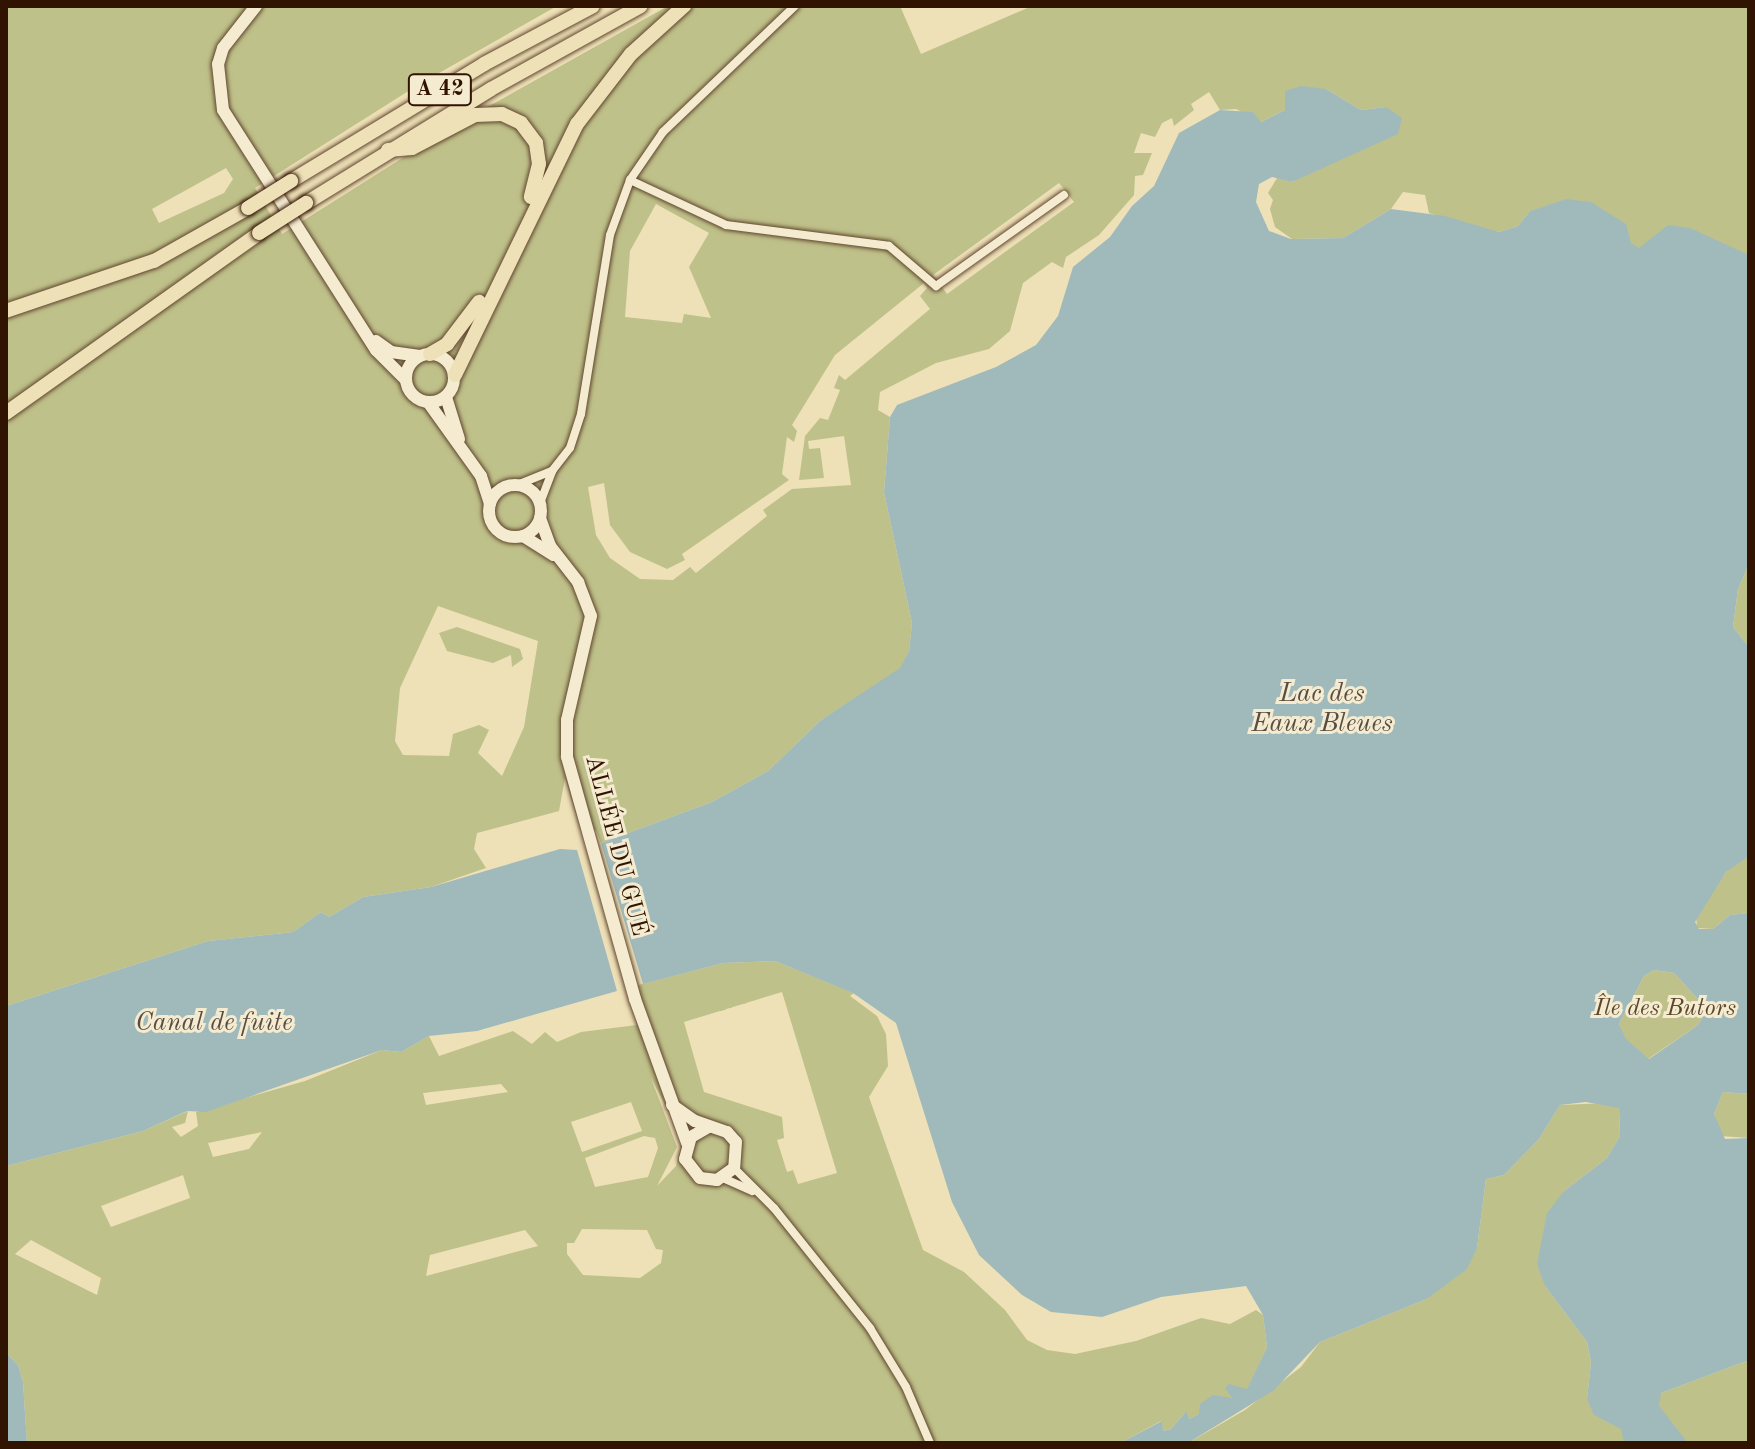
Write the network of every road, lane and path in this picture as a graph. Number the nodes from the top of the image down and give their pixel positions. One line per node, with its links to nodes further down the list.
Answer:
1 (256, 6): 12 (street)
2 (593, 6): 9 (highway, A 42, bridge)
3 (641, 6): 6 (highway, A 42)
4 (684, 6): 14 (highway)
5 (795, 6): 7 (street)
6 (388, 150): 13 (highway); 18 (highway, A 42, bridge)
7 (630, 180): 8 (street); 19 (street)
8 (1064, 195)
9 (185, 245): 10 (highway); 11 (highway, A 42)
10 (6, 301)
11 (6, 311)
12 (364, 332): 13 (street); 15 (street)
13 (425, 355): 14 (street); 15 (street)
14 (455, 375): 16 (street)
15 (406, 380): 17 (street)
16 (446, 397): 17 (street); 20 (street)
17 (428, 402): 22 (street)
18 (6, 413)
19 (552, 471): 20 (street); 21 (street)
20 (513, 486): 21 (street); 22 (street)
21 (540, 503): 23 (street)
22 (490, 504): 24 (street)
23 (540, 518): 24 (street); 25 (street, ALLÉE DU GUÉ)
24 (523, 536): 25 (street, ALLÉE DU GUÉ)
25 (556, 556): 26 (street, ALLÉE DU GUÉ)
26 (672, 1105): 27 (street); 28 (street, ALLÉE DU GUÉ)
27 (708, 1127): 28 (street); 29 (street)
28 (687, 1143): 30 (street)
29 (734, 1168): 30 (street); 31 (street)
30 (723, 1178): 31 (street)
31 (755, 1192): 32 (street)
32 (930, 1443)

